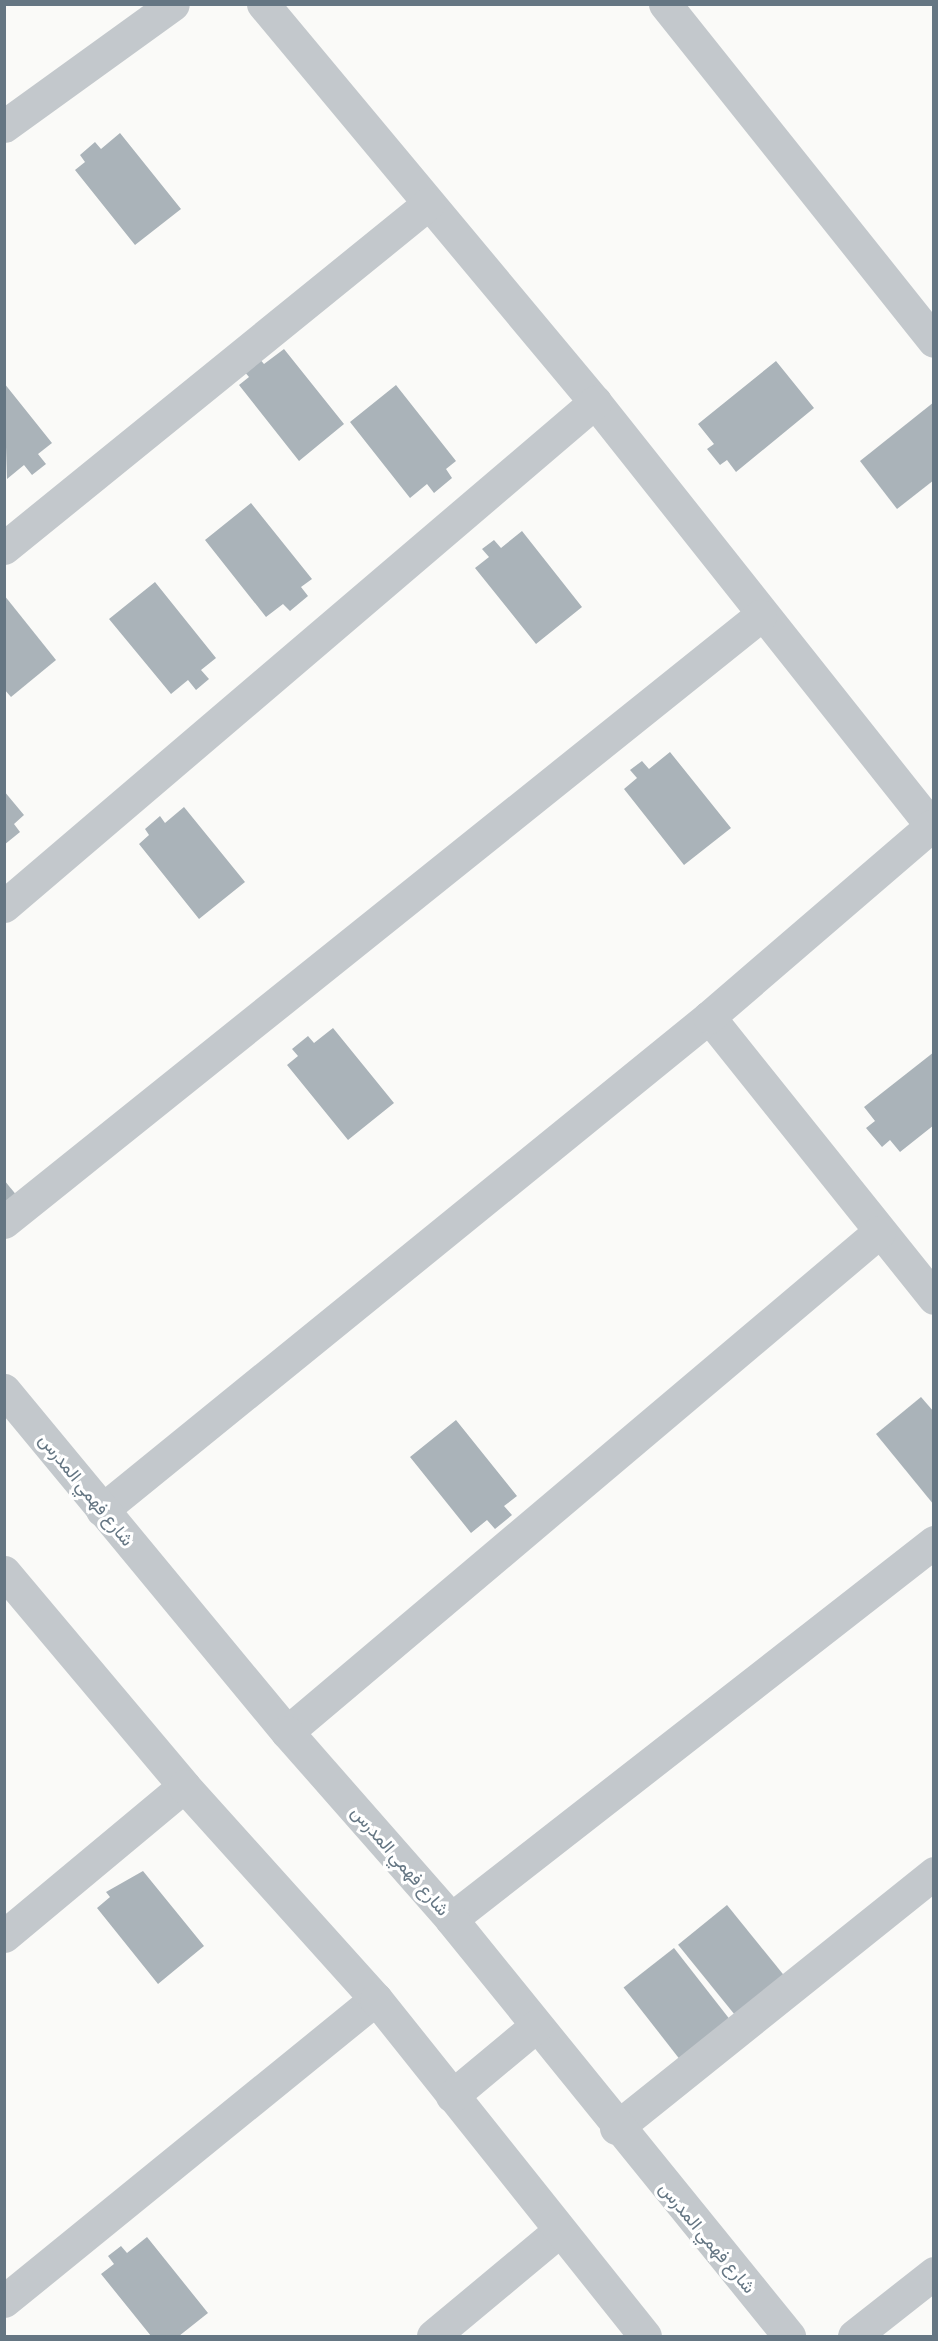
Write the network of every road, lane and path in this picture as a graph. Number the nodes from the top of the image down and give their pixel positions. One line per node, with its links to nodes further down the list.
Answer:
1 (173, 4): 4 (street)
2 (263, 4): 5 (street)
3 (665, 4): 6 (street)
4 (4, 126)
5 (428, 204): 7 (street); 8 (street)
6 (933, 341)
7 (595, 402): 9 (street); 11 (street)
8 (4, 548)
9 (760, 616): 10 (street); 13 (street)
10 (932, 827): 12 (street)
11 (4, 906)
12 (709, 1017): 14 (street); 17 (street)
13 (4, 1222)
14 (879, 1232): 15 (street); 20 (street)
15 (933, 1298)
16 (4, 1390): 17 (street, شارع فهمي المدرس)
17 (102, 1510): 20 (street, شارع فهمي المدرس)
18 (933, 1542): 23 (street)
19 (6, 1576): 21 (street)
20 (286, 1732): 23 (street, شارع فهمي المدرس)
21 (184, 1786): 24 (street); 25 (street)
22 (933, 1873): 28 (street)
23 (450, 1919): 26 (street, شارع فهمي المدرس)
24 (4, 1936)
25 (376, 1999): 27 (street); 31 (street)
26 (536, 2026): 27 (street); 28 (street, شارع فهمي المدرس)
27 (452, 2096): 29 (street)
28 (616, 2128): 34 (street, شارع فهمي المدرس)
29 (559, 2231): 32 (street); 33 (street)
30 (933, 2273): 35 (street)
31 (4, 2301)
32 (433, 2337)
33 (645, 2337)
34 (789, 2337)
35 (854, 2337)

